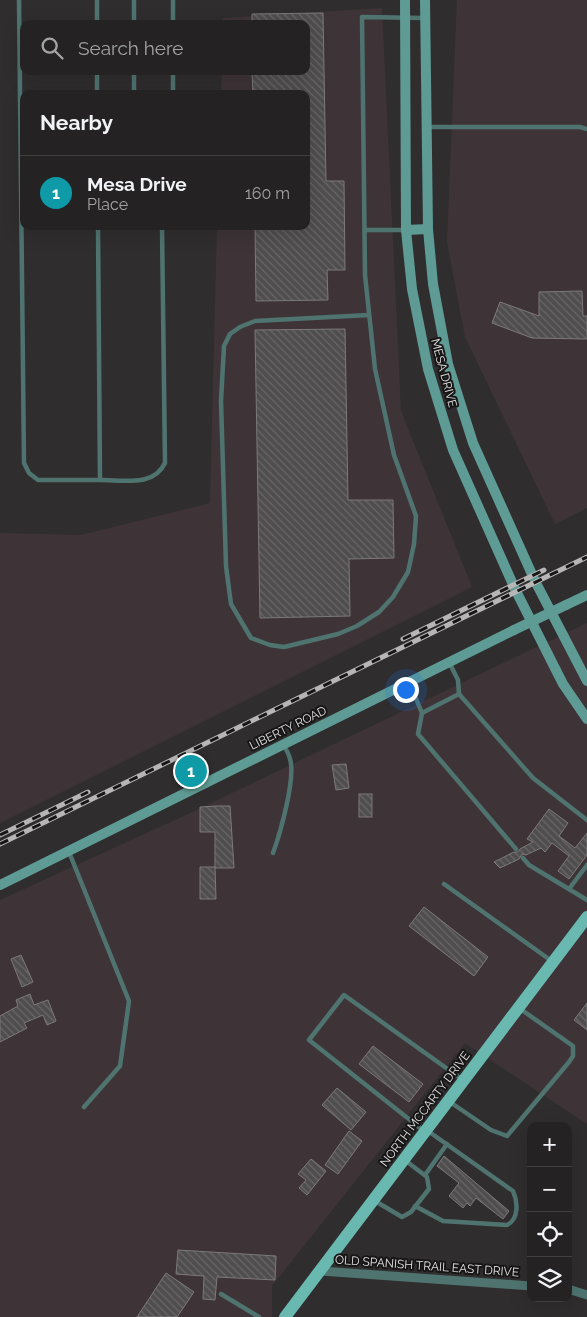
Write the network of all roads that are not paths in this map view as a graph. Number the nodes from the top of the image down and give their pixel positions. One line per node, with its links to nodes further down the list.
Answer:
1 (19, 0): 18 (lane)
2 (97, 0): 9 (lane)
3 (134, 0): 10 (lane)
4 (173, 0): 11 (lane)
5 (404, 0): 7 (main road, MESA DRIVE)
6 (425, 0): 8 (main road, MESA DRIVE)
7 (404, 18): 8 (lane); 20 (main road, MESA DRIVE); 26 (lane)
8 (425, 18): 19 (main road, MESA DRIVE)
9 (97, 20)
10 (134, 20)
11 (173, 20)
12 (97, 75): 15 (lane)
13 (134, 75): 16 (lane)
14 (173, 75): 17 (lane)
15 (97, 90)
16 (134, 90)
17 (173, 90)
18 (20, 93)
19 (426, 127): 20 (main road); 21 (lane); 22 (main road, MESA DRIVE)
20 (406, 128): 27 (main road, MESA DRIVE)
21 (587, 129)
22 (428, 229): 27 (main road); 32 (main road, MESA DRIVE)
23 (21, 230): 29 (lane)
24 (98, 230): 29 (lane)
25 (162, 230): 29 (lane)
26 (365, 230): 27 (lane); 28 (lane)
27 (406, 230): 36 (main road, MESA DRIVE)
28 (369, 315): 28 (lane)
29 (100, 480)
30 (587, 595): 31 (main road, LIBERTY ROAD, bridge)
31 (449, 662): 33 (main road, LIBERTY ROAD); 34 (lane)
32 (587, 681)
33 (409, 682): 35 (lane); 37 (main road, LIBERTY ROAD)
34 (459, 694): 35 (lane); 38 (lane)
35 (422, 712): 39 (lane)
36 (587, 719)
37 (283, 744): 40 (main road, LIBERTY ROAD); 41 (lane)
38 (587, 820)
39 (516, 849)
40 (69, 852): 45 (main road, LIBERTY ROAD); 53 (lane)
41 (273, 853)
42 (524, 858): 46 (lane)
43 (587, 865): 46 (lane)
44 (444, 884): 49 (lane)
45 (0, 885)
46 (569, 889): 47 (lane)
47 (587, 900)
48 (587, 917): 49 (main road, NORTH MCCARTY DRIVE)
49 (553, 962): 50 (main road, NORTH MCCARTY DRIVE)
50 (519, 1008): 51 (main road, NORTH MCCARTY DRIVE); 52 (lane)
51 (464, 1080): 52 (main road, NORTH MCCARTY DRIVE); 54 (lane)
52 (449, 1101): 54 (main road, NORTH MCCARTY DRIVE)
53 (84, 1107)
54 (426, 1131): 55 (lane); 56 (main road, NORTH MCCARTY DRIVE)
55 (447, 1144): 57 (lane); 59 (lane)
56 (405, 1160): 57 (lane); 58 (main road, NORTH MCCARTY DRIVE)
57 (425, 1175): 59 (lane)
58 (374, 1200): 59 (lane); 60 (main road, NORTH MCCARTY DRIVE)
59 (415, 1206)
60 (321, 1271): 61 (street, OLD SPANISH TRAIL EAST DRIVE); 66 (main road, NORTH MCCARTY DRIVE)
61 (527, 1286)
62 (572, 1289): 64 (street)
63 (221, 1294): 65 (lane)
64 (587, 1295)
65 (259, 1317)
66 (285, 1317)

